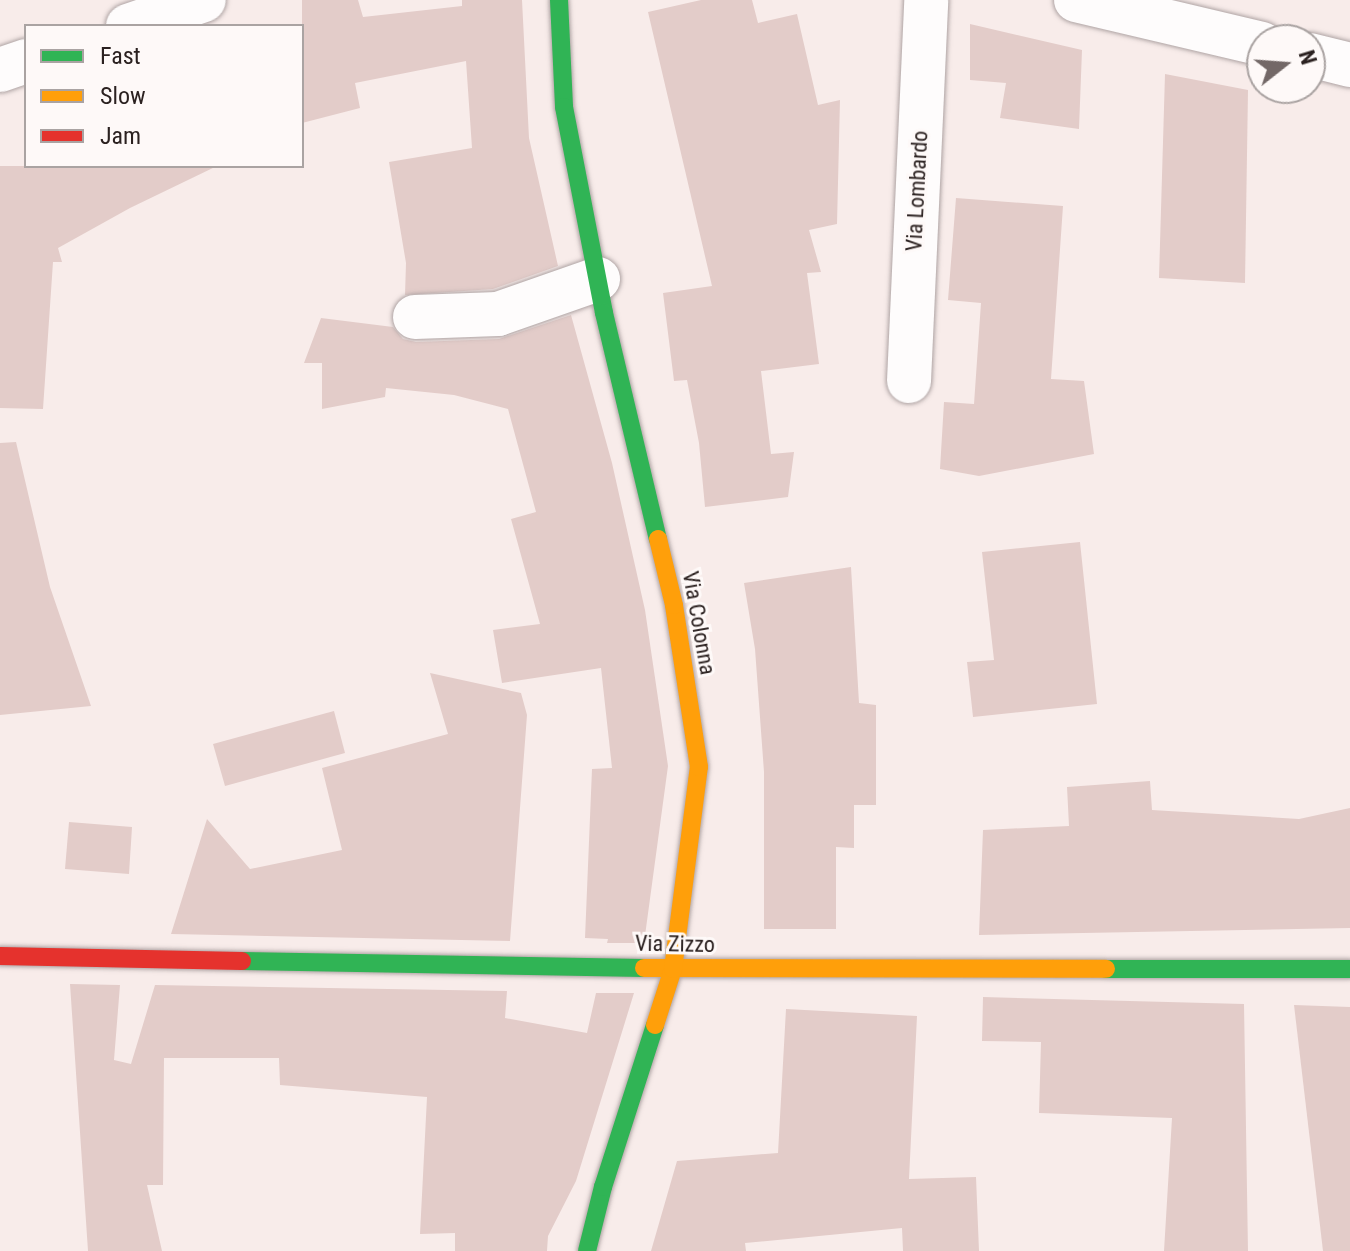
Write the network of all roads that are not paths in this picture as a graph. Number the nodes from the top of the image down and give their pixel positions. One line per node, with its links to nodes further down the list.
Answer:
1 (204, 0): 5 (street)
2 (559, 0): 11 (street, Via Colonna)
3 (926, 0): 13 (street, Via Lombardo)
4 (1076, 0): 6 (street)
5 (134, 24)
6 (1246, 40)
7 (1326, 59): 9 (street)
8 (24, 62): 10 (street)
9 (1350, 65)
10 (0, 70)
11 (598, 279): 12 (street); 15 (street, Via Colonna)
12 (415, 317)
13 (909, 381)
14 (0, 956): 15 (street, Via Zizzo)
15 (673, 969): 16 (street, Via Zizzo); 17 (street, Via Colonna)
16 (1350, 969)
17 (587, 1251)

